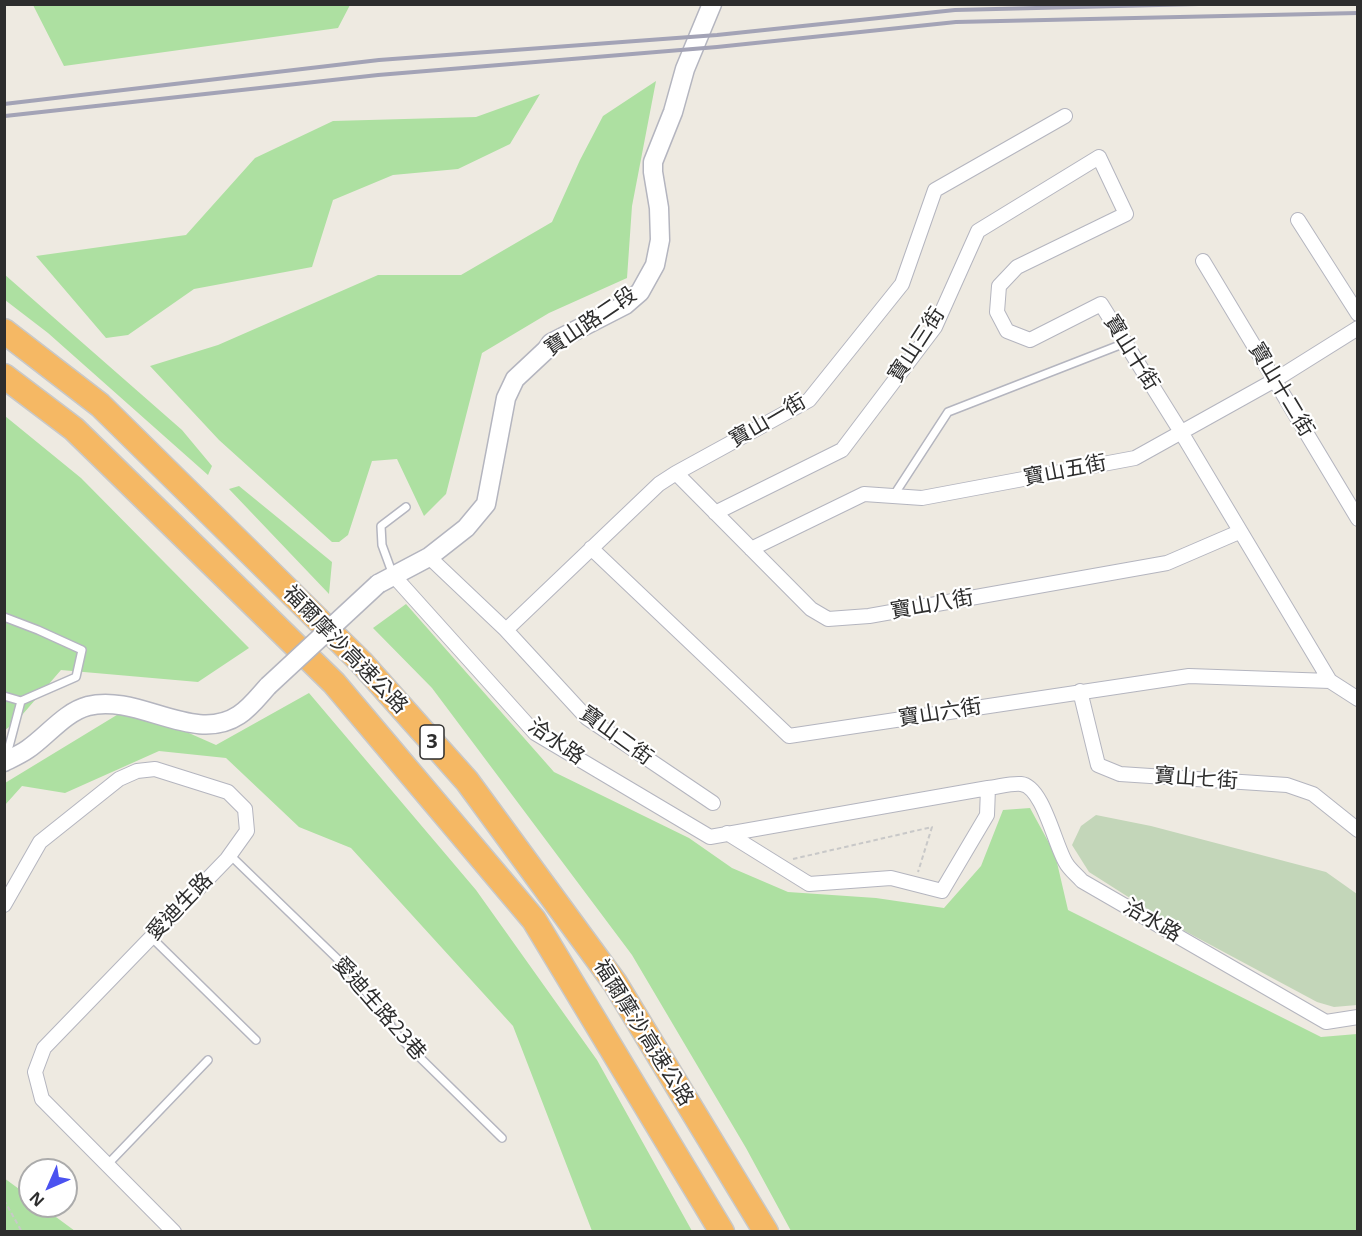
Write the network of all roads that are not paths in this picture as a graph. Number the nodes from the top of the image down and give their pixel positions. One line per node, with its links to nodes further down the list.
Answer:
1 (712, 4): 21 (street, 寶山路二段)
2 (1065, 116): 13 (street, 寶山一街)
3 (1099, 158): 9 (street, 寶山十街); 16 (street, 寶山三街)
4 (1298, 220): 6 (street)
5 (1203, 261): 11 (street, 寶山十二街)
6 (1358, 314)
7 (1358, 328): 11 (street, 寶山五街)
8 (4, 331): 45 (highway, 福爾摩沙高速公路 / 3)
9 (1125, 343): 12 (street, 寶山十街); 14 (lane)
10 (4, 376): 44 (highway, 福爾摩沙高速公路 / 3)
11 (1275, 380): 12 (street, 寶山五街); 17 (street, 寶山十二街)
12 (1181, 432): 14 (street, 寶山五街); 18 (street, 寶山十街)
13 (676, 473): 16 (street, 寶山八街); 19 (street, 寶山一街)
14 (894, 495): 20 (street, 寶山五街)
15 (406, 507): 22 (lane)
16 (715, 513): 20 (street, 寶山八街)
17 (1358, 519)
18 (1239, 532): 20 (street, 寶山八街); 25 (street, 寶山十街)
19 (591, 548): 24 (street, 寶山一街); 26 (street, 寶山六街)
20 (752, 549)
21 (429, 557): 22 (street, 寶山路二段); 24 (street)
22 (386, 579): 30 (street, 寶山路二段, bridge); 34 (street, 洽水路)
23 (4, 617): 29 (lane)
24 (506, 630): 32 (street, 寶山二街)
25 (1330, 681): 26 (street, 寶山六街); 28 (street)
26 (1080, 691): 33 (street, 寶山七街)
27 (4, 696): 29 (lane)
28 (1358, 699)
29 (21, 701): 30 (lane)
30 (5, 762)
31 (988, 788): 34 (street, 洽水路); 34 (street, 洽水路); 38 (street, 洽水路)
32 (713, 803)
33 (1358, 830)
34 (727, 833)
35 (230, 855): 36 (street, 愛迪生路); 37 (street, 愛迪生路); 41 (lane, 愛迪生路23巷)
36 (4, 905)
37 (151, 937): 39 (lane); 42 (street, 愛迪生路)
38 (1358, 1017)
39 (256, 1040)
40 (208, 1060): 42 (lane)
41 (502, 1138)
42 (108, 1164): 43 (street, 愛迪生路)
43 (174, 1232)
44 (722, 1232)
45 (766, 1232)

